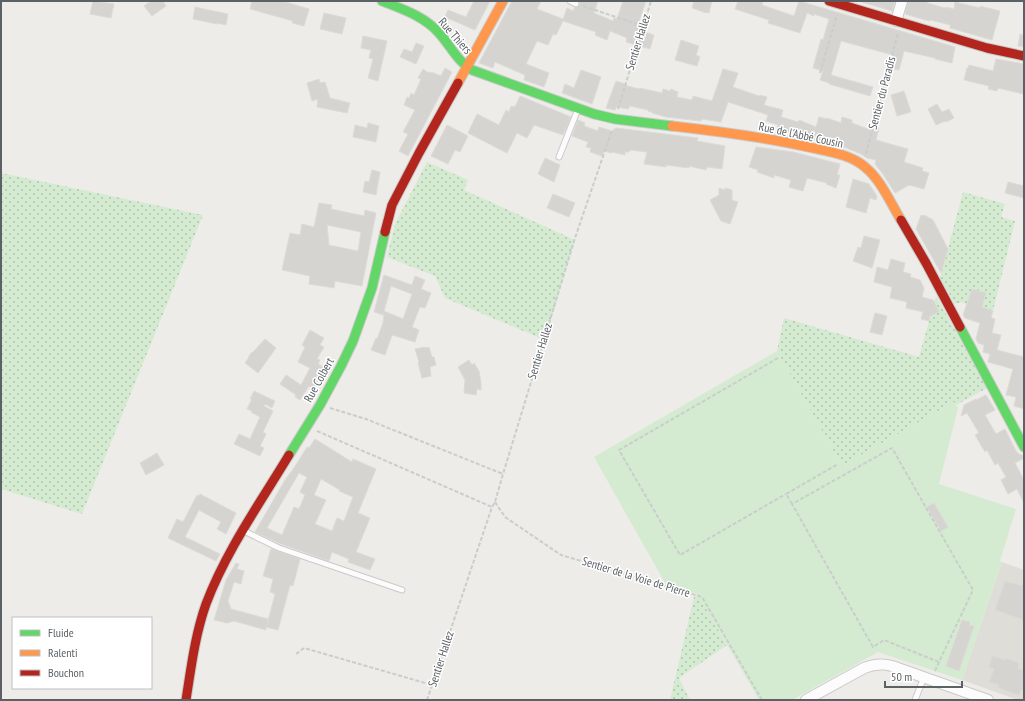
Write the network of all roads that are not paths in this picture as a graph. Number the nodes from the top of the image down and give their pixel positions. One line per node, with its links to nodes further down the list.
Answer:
1 (382, 1): 9 (street, Rue Thiers)
2 (503, 1): 9 (street, Rue Colbert)
3 (570, 1): 6 (lane)
4 (829, 1): 7 (street)
5 (902, 1): 7 (street)
6 (576, 4)
7 (901, 22): 8 (street)
8 (1024, 56)
9 (466, 67): 10 (street, Rue de l'Abbé Cousin); 13 (street, Rue Colbert)
10 (578, 108): 11 (lane); 12 (street, Rue de l'Abbé Cousin)
11 (559, 157)
12 (1024, 447)
13 (243, 530): 14 (lane); 16 (street, Rue Colbert)
14 (402, 590)
15 (927, 678): 17 (street); 18 (lane); 19 (street)
16 (186, 700)
17 (806, 700)
18 (915, 700)
19 (988, 700)

